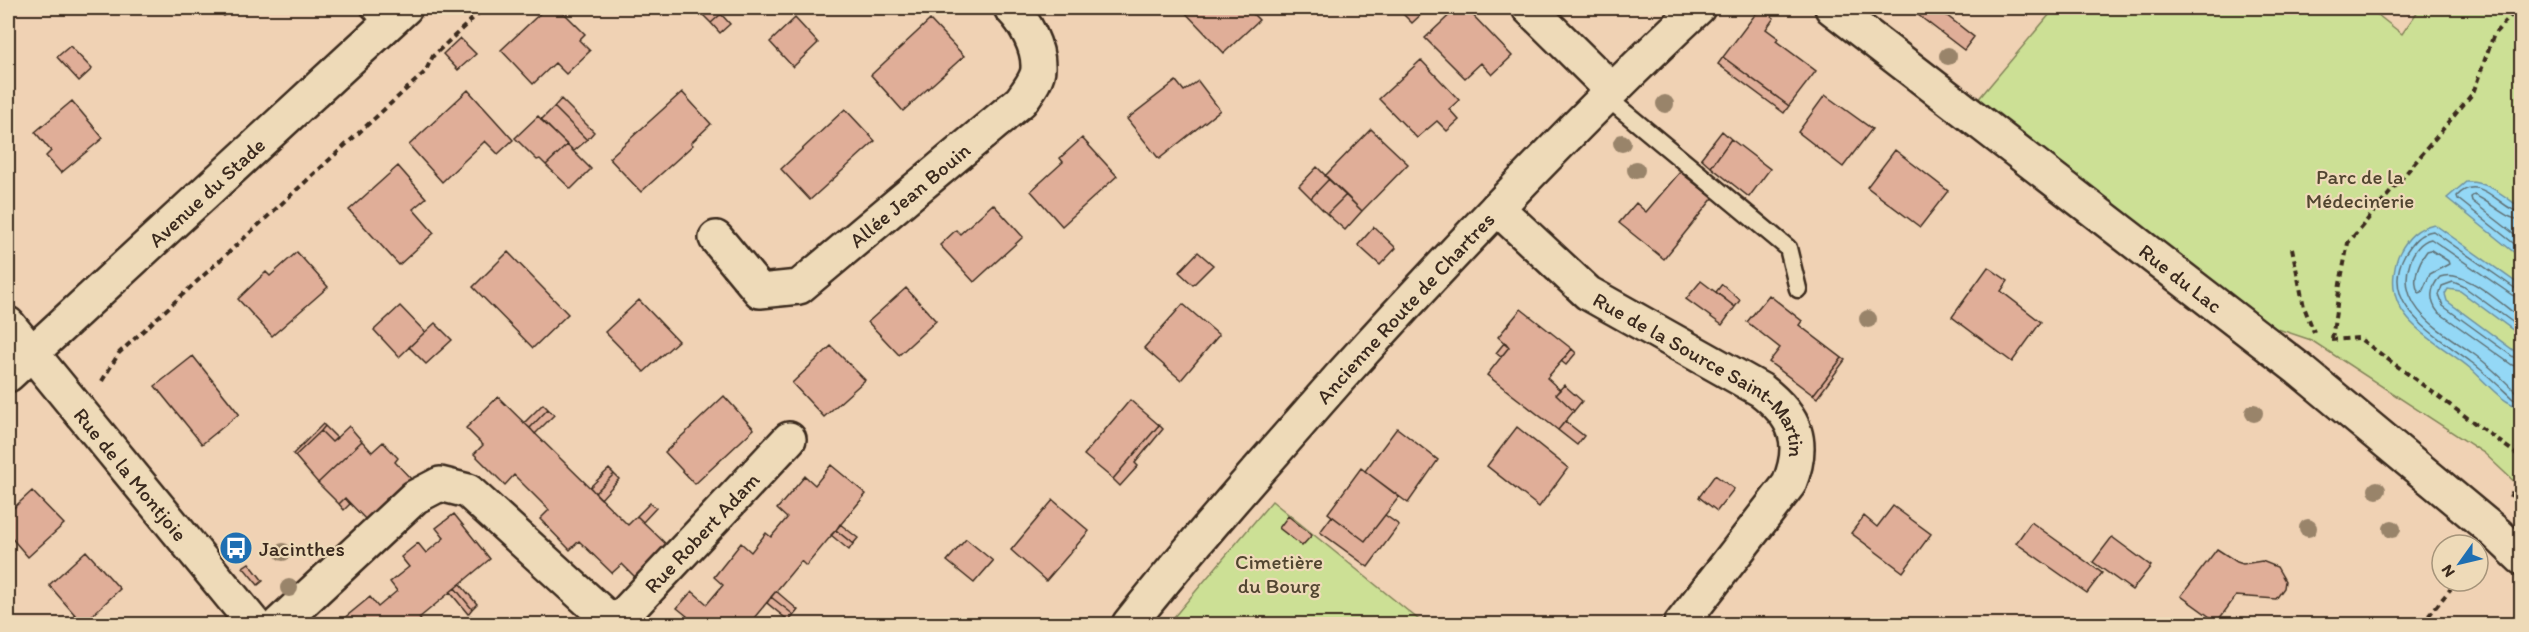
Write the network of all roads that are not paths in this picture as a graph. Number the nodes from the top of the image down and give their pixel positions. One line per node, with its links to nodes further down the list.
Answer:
1 (1011, 8): 8 (street, Allée Jean Bouin)
2 (1529, 8): 6 (street)
3 (1698, 8): 6 (street, Ancienne Route de Chartres)
4 (1832, 8): 14 (street, Rue du Lac)
5 (386, 14): 11 (street, Avenue du Stade)
6 (1608, 92): 7 (street, Ancienne Route de Chartres); 9 (lane)
7 (1497, 208): 18 (street, Ancienne Route de Chartres); 19 (street, Rue de la Source Saint-Martin)
8 (716, 238)
9 (1798, 289)
10 (8, 324): 11 (street, Rue de la Montjoie)
11 (32, 354): 12 (street, Avenue du Stade); 15 (street, Rue de la Montjoie)
12 (8, 375)
13 (789, 439): 17 (street, Rue Robert Adam)
14 (2522, 558)
15 (254, 624)
16 (279, 624): 17 (street, Rue Robert Adam)
17 (614, 624)
18 (1129, 624)
19 (1681, 624)

